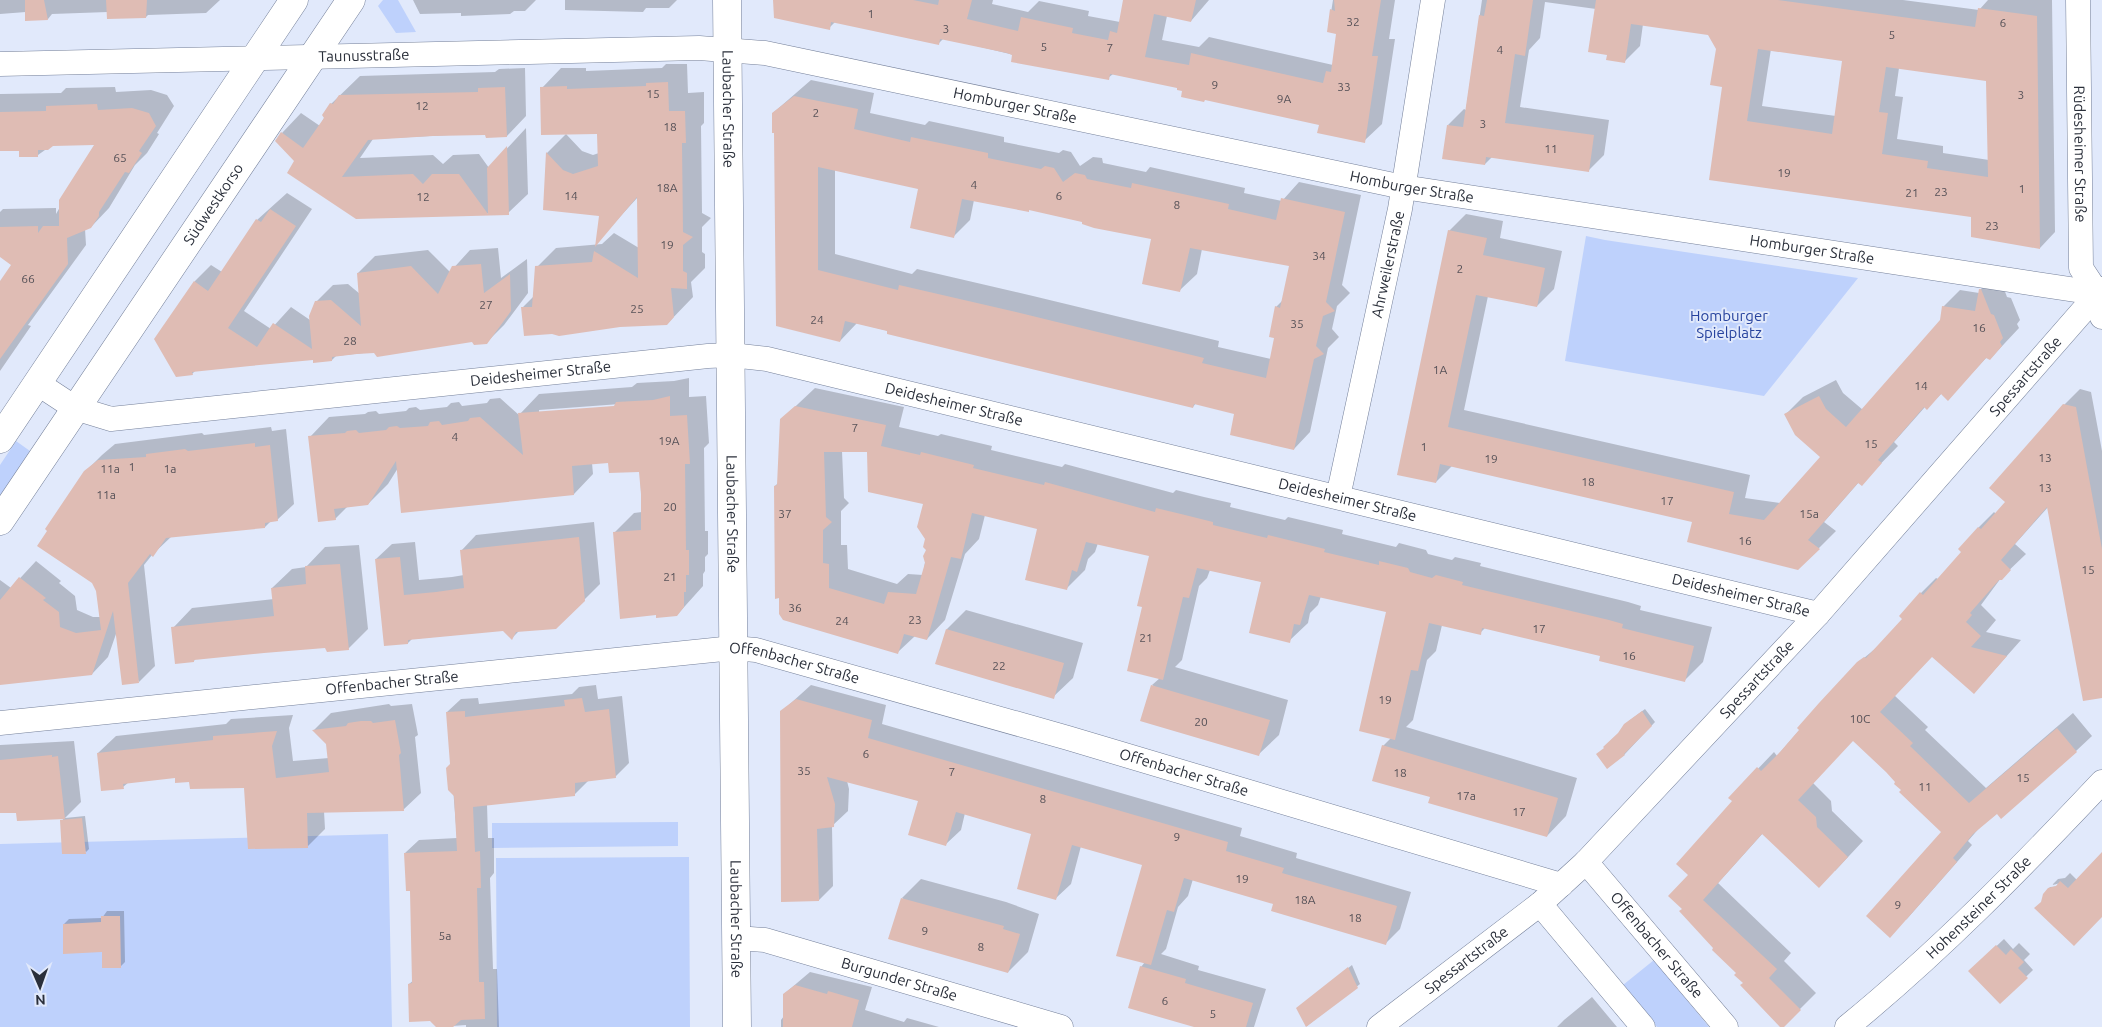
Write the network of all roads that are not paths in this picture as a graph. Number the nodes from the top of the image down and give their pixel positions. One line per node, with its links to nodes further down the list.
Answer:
1 (294, 0): 8 (street)
2 (351, 0): 7 (street, Südwestkorso)
3 (728, 0): 6 (street, Laubacher Straße)
4 (1434, 0): 10 (street, Ahrweilerstraße)
5 (2078, 0): 11 (street, Rüdesheimer Straße)
6 (728, 49): 7 (street, Taunusstraße); 10 (street, Homburger Straße); 13 (street, Laubacher Straße)
7 (312, 56): 8 (street, Taunusstraße); 15 (street, Südwestkorso)
8 (255, 58): 9 (street, Taunusstraße); 14 (street)
9 (0, 64)
10 (1404, 187): 11 (street, Homburger Straße); 17 (street, Ahrweilerstraße)
11 (2101, 293): 12 (street); 19 (street, Spessartstraße)
12 (2102, 318)
13 (731, 355): 15 (street, Deidesheimer Straße); 17 (street, Deidesheimer Straße); 20 (street, Laubacher Straße)
14 (37, 383): 15 (street); 16 (street)
15 (75, 408): 18 (street, Südwestkorso)
16 (0, 439)
17 (1338, 497): 19 (street, Deidesheimer Straße)
18 (0, 521)
19 (1818, 614): 23 (street, Spessartstraße)
20 (733, 648): 21 (street, Offenbacher Straße); 24 (street, Offenbacher Straße); 26 (street, Laubacher Straße)
21 (0, 723)
22 (2102, 782): 32 (street, Hohensteiner Straße)
23 (1586, 862): 24 (street, Spessartstraße); 31 (street, Offenbacher Straße)
24 (1561, 885): 25 (street, Spessartstraße)
25 (1540, 904): 29 (street, Spessartstraße); 30 (street)
26 (736, 938): 27 (street, Laubacher Straße); 28 (street, Burgunder Straße)
27 (738, 1027)
28 (1061, 1027)
29 (1379, 1027)
30 (1643, 1027)
31 (1726, 1027)
32 (1847, 1027)

